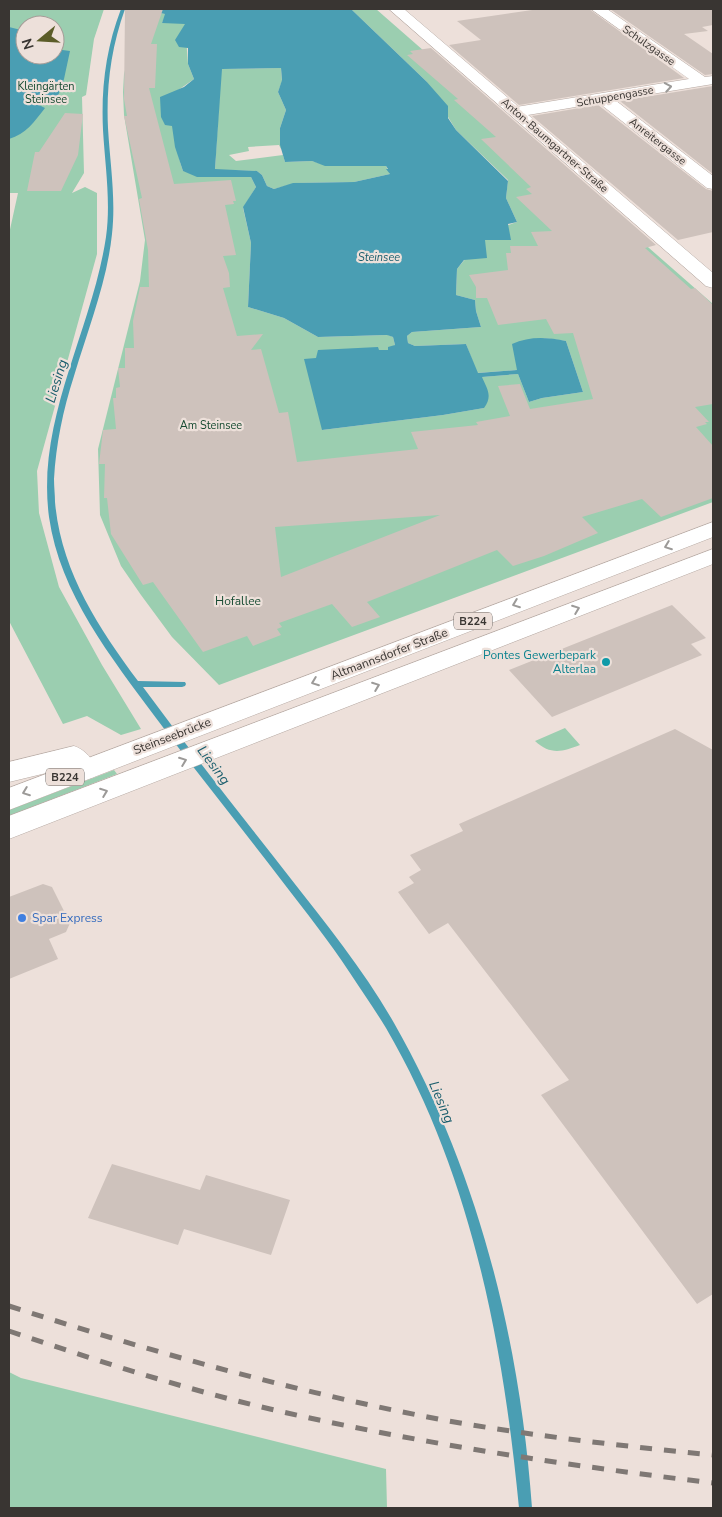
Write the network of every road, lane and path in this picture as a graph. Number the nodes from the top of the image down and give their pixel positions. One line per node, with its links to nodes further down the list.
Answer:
1 (396, 9): 5 (main road, Anton-Baumgartner-Straße)
2 (598, 9): 3 (main road, Schulzgasse)
3 (707, 81): 4 (main road, Schuppengasse, one-way to 3)
4 (602, 98): 5 (main road, Schuppengasse); 6 (main road, Anreitergasse)
5 (516, 112): 7 (main road, Anton-Baumgartner-Straße)
6 (713, 184)
7 (713, 282)
8 (713, 529): 10 (main road, Altmannsdorfer Straße / B224, one-way to 10)
9 (713, 556): 10 (main road, Altmannsdorfer Straße / B224, one-way to 9)
10 (232, 723): 11 (main road, Steinseebrücke / B224); 14 (main road, B224, one-way to 10)
11 (79, 763): 12 (main road); 13 (main road, B224, one-way to 13)
12 (9, 772)
13 (9, 799)
14 (9, 828)

